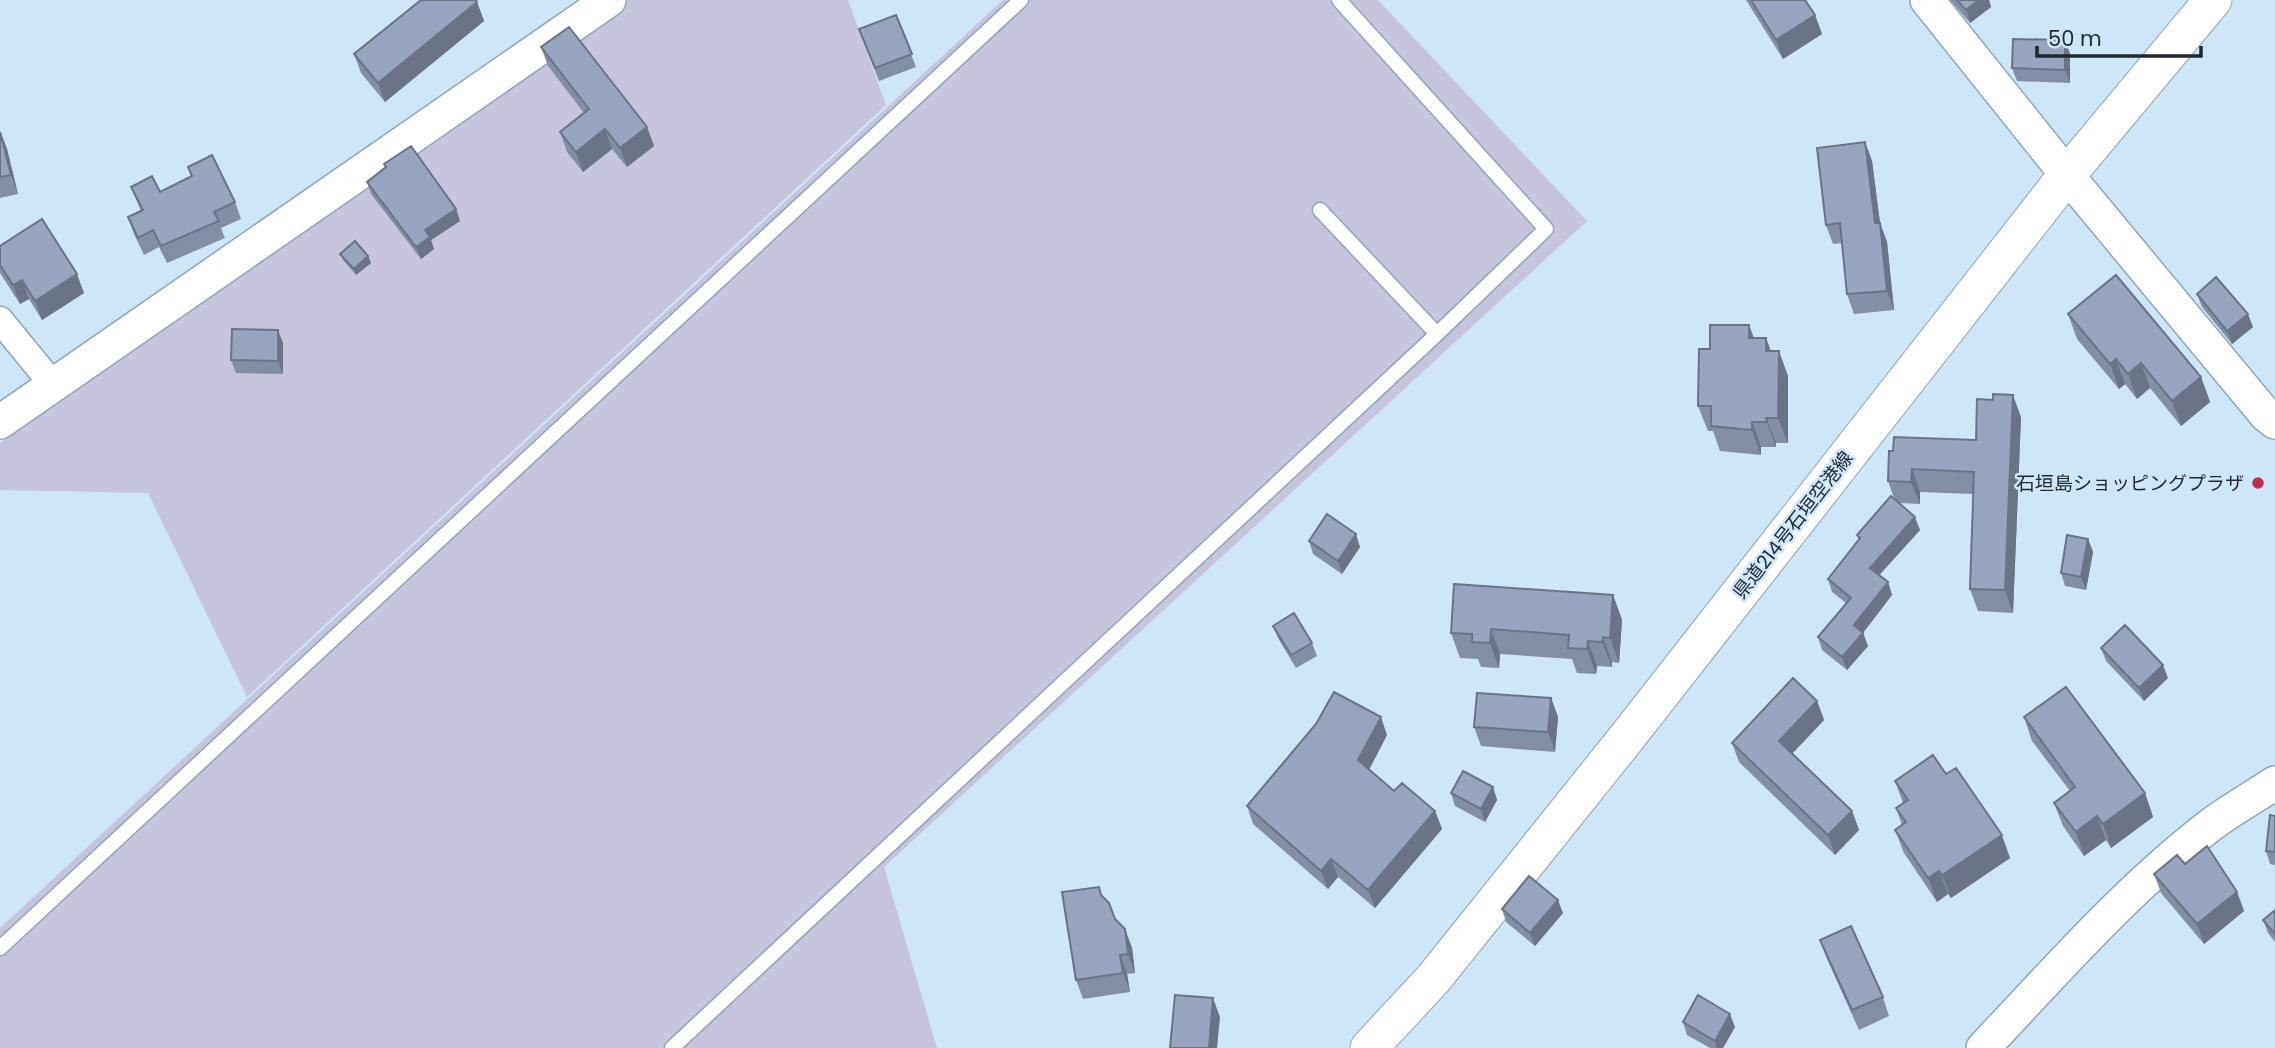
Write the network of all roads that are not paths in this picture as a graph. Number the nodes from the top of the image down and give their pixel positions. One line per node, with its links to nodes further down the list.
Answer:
1 (609, 0): 10 (street)
2 (1021, 0): 14 (lane)
3 (1339, 0): 9 (lane)
4 (1927, 0): 6 (street)
5 (2213, 0): 6 (main road, 県道214号石垣空港線)
6 (2067, 175): 12 (street); 16 (main road, 県道214号石垣空港線)
7 (1320, 210): 9 (lane)
8 (0, 320): 10 (street)
9 (1437, 334): 15 (lane)
10 (54, 386): 11 (street)
11 (0, 422)
12 (2275, 422)
13 (2275, 783): 17 (street)
14 (0, 948)
15 (672, 1048)
16 (1370, 1048)
17 (1983, 1048)

